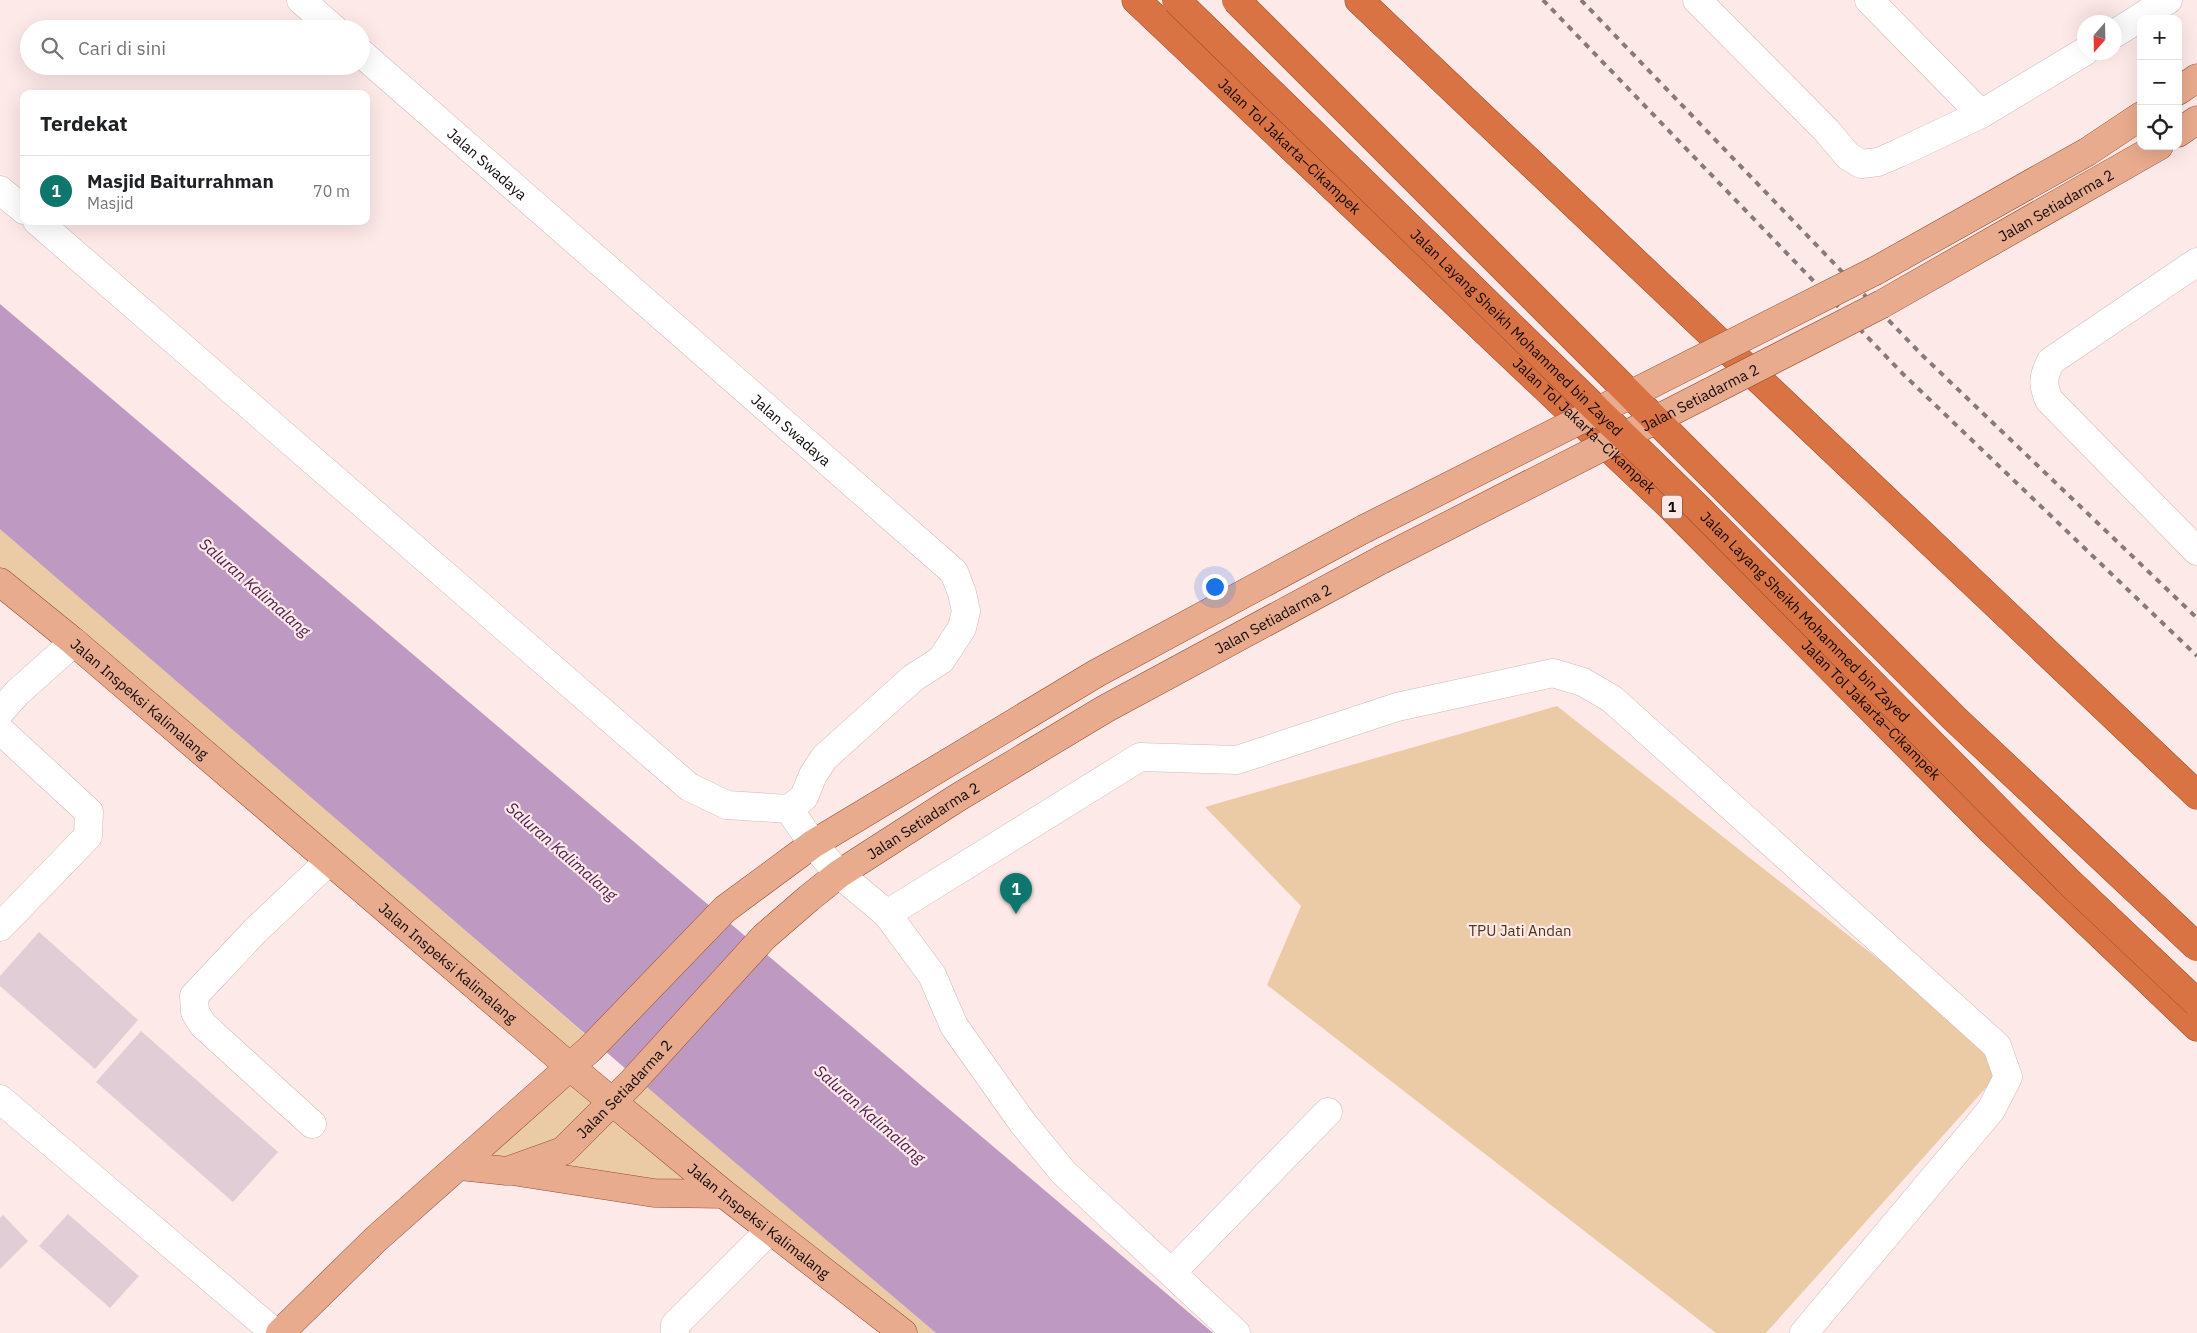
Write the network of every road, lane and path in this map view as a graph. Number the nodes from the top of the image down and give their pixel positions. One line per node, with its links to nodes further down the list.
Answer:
1 (301, 0): 9 (street)
2 (1136, 0): 38 (highway, Jalan Tol Jakarta–Cikampek / 1)
3 (1176, 0): 37 (highway, Jalan Layang Sheikh Mohammed bin Zayed / 1, bridge)
4 (1236, 0): 36 (highway, bridge)
5 (1359, 0): 29 (highway)
6 (1697, 0): 15 (street)
7 (1870, 0): 15 (street)
8 (2168, 0): 10 (street)
9 (324, 20)
10 (2122, 29)
11 (2077, 56): 15 (street)
12 (370, 61): 30 (street, Jalan Swadaya)
13 (2197, 78): 14 (main road)
14 (2182, 88)
15 (1981, 114)
16 (2137, 119): 31 (main road, Jalan Setiadarma 2, bridge)
17 (2197, 120): 18 (main road)
18 (2182, 130)
19 (2152, 150): 33 (main road, Jalan Setiadarma 2, bridge)
20 (0, 190): 21 (street)
21 (20, 207)
22 (42, 225): 30 (street)
23 (2197, 262): 24 (street)
24 (2197, 550)
25 (0, 582): 26 (main road, Jalan Inspeksi Kalimalang)
26 (74, 642): 27 (street); 32 (main road, Jalan Inspeksi Kalimalang)
27 (0, 712)
28 (0, 730): 35 (street)
29 (2197, 795)
30 (789, 809): 31 (street)
31 (813, 844): 33 (street); 39 (main road, Jalan Setiadarma 2)
32 (328, 861): 39 (main road, Jalan Inspeksi Kalimalang); 43 (street)
33 (840, 874): 34 (street); 41 (main road, Jalan Setiadarma 2)
34 (887, 914): 48 (street); 54 (street)
35 (0, 927)
36 (2197, 947)
37 (2197, 1003)
38 (2197, 1027)
39 (569, 1066): 41 (main road, Jalan Inspeksi Kalimalang); 44 (main road, Jalan Setiadarma 2)
40 (0, 1099): 49 (street)
41 (612, 1101): 45 (main road, Jalan Setiadarma 2); 46 (main road, Jalan Inspeksi Kalimalang)
42 (1328, 1112): 48 (street)
43 (312, 1124)
44 (460, 1166): 45 (main road, Jalan Setiadarma 2); 50 (main road, Jalan Setiadarma 2)
45 (507, 1171): 46 (main road)
46 (724, 1194): 47 (main road, Jalan Inspeksi Kalimalang)
47 (770, 1230): 51 (street); 52 (main road, Jalan Inspeksi Kalimalang)
48 (1172, 1272): 53 (street)
49 (274, 1333)
50 (280, 1333)
51 (675, 1333)
52 (903, 1333)
53 (1236, 1333)
54 (1804, 1333)

